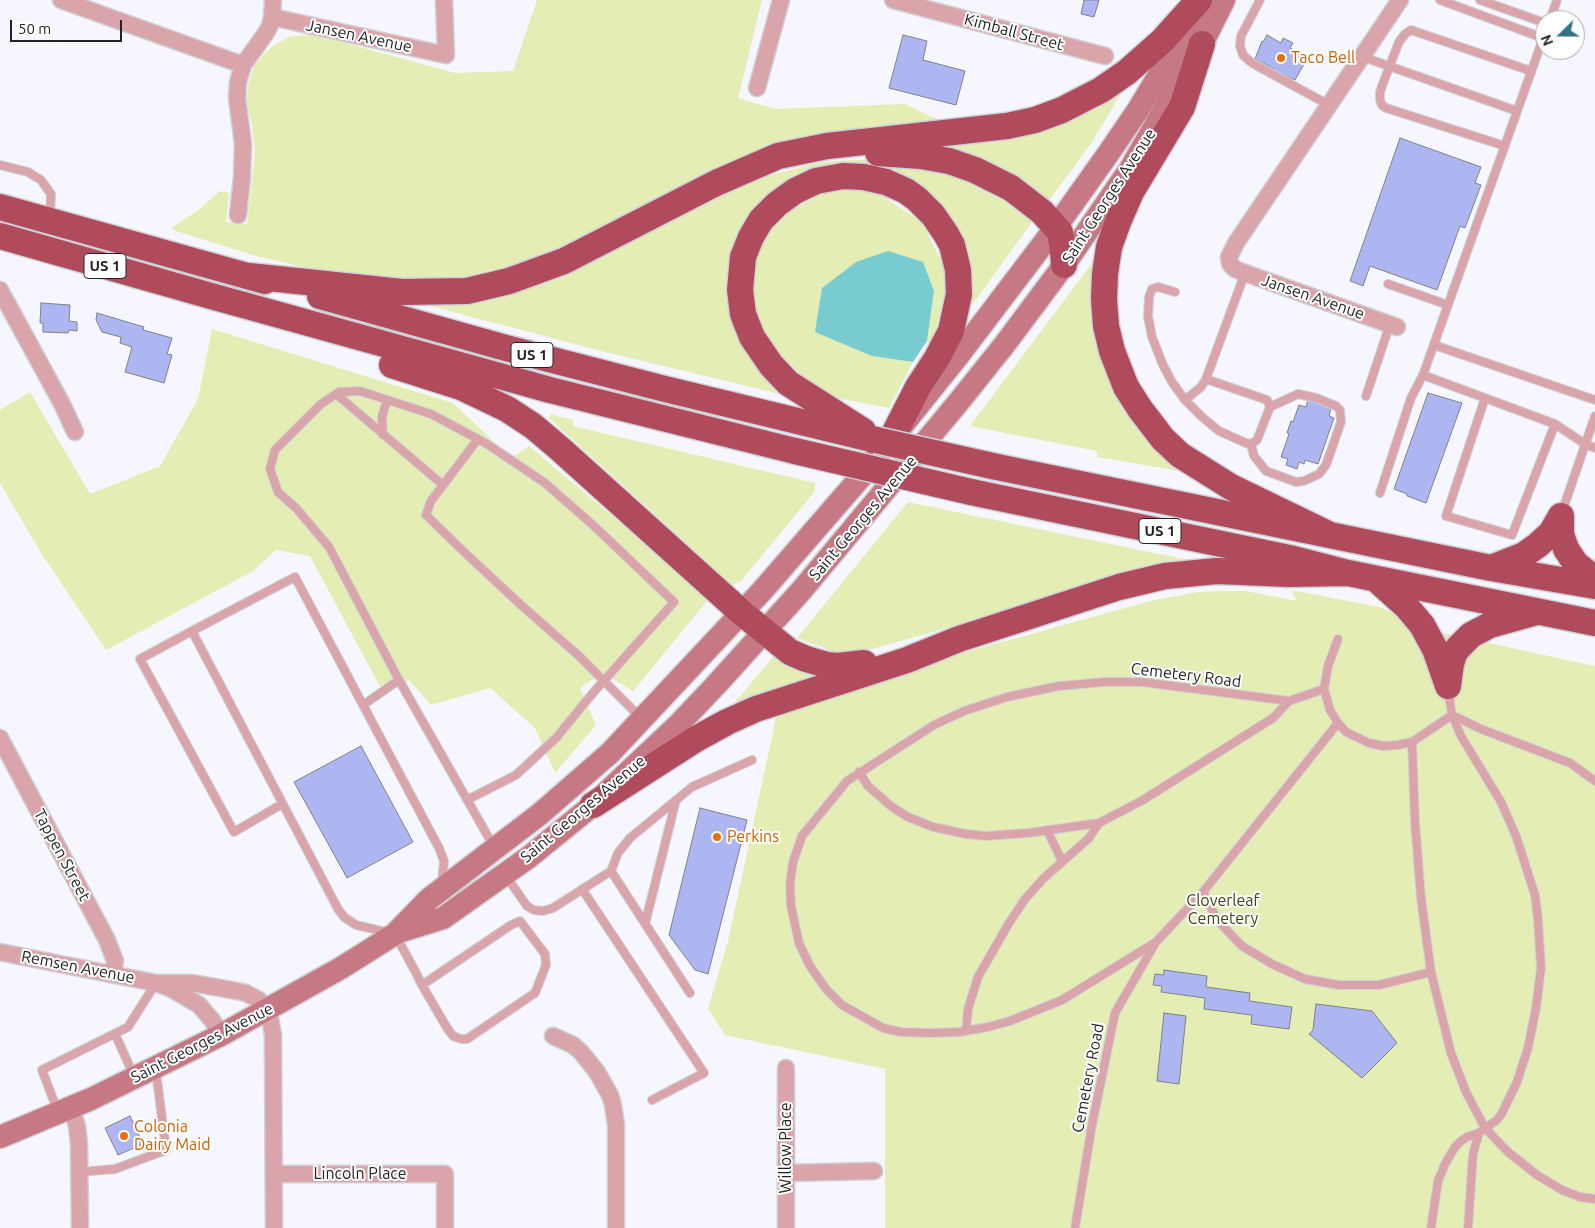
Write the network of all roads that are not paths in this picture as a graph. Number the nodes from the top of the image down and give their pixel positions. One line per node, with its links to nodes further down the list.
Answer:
1 (273, 0): 13 (street)
2 (444, 0): 13 (street, Jansen Avenue)
3 (781, 0): 23 (street)
4 (893, 0): 17 (street, Kimball Street)
5 (1199, 0): 28 (highway)
6 (1204, 0): 32 (main road, Saint Georges Avenue)
7 (1224, 0): 16 (main road, Saint Georges Avenue)
8 (1260, 0): 24 (lane)
9 (1400, 0): 18 (street)
10 (1440, 0): 15 (lane)
11 (1480, 0): 14 (lane)
12 (70, 1): 20 (street)
13 (272, 17): 20 (street)
14 (1535, 19)
15 (1535, 32)
16 (1202, 44): 34 (main road, Saint Georges Avenue); 66 (highway)
17 (1106, 56)
18 (1363, 57): 21 (lane); 24 (street)
19 (1536, 60): 22 (lane)
20 (243, 65): 30 (street)
21 (1389, 67): 22 (lane); 25 (lane); 26 (lane)
22 (1532, 71): 25 (lane)
23 (757, 88)
24 (1330, 105): 35 (street, Jansen Avenue)
25 (1517, 111): 26 (lane)
26 (1505, 146): 40 (lane)
27 (0, 166): 31 (lane)
28 (750, 169): 32 (highway); 36 (highway)
29 (0, 207): 31 (highway, US 1)
30 (238, 215)
31 (50, 221): 36 (highway, US 1)
32 (1056, 227): 34 (highway); 58 (main road, Saint Georges Avenue)
33 (0, 236): 41 (highway, US 1)
34 (1064, 265): 75 (main road, Saint Georges Avenue)
35 (1245, 273): 42 (street, Jansen Avenue); 45 (lane)
36 (249, 276): 53 (highway, US 1)
37 (1388, 284): 40 (lane)
38 (0, 290): 56 (street)
39 (1175, 292): 50 (lane)
40 (1448, 305): 43 (lane)
41 (277, 315): 68 (highway, US 1, bridge); 73 (highway)
42 (1394, 326): 47 (lane)
43 (1434, 345): 44 (lane); 51 (lane)
44 (1423, 376): 48 (lane); 64 (lane)
45 (1206, 379): 50 (lane); 52 (lane)
46 (336, 394): 49 (lane); 57 (lane); 80 (lane)
47 (1366, 396)
48 (1485, 398): 55 (lane); 55 (lane)
49 (387, 400): 57 (lane); 59 (lane)
50 (1185, 400): 60 (lane)
51 (1595, 400)
52 (1270, 407): 60 (lane); 60 (lane)
53 (819, 414): 58 (highway); 58 (highway)
54 (1595, 416): 61 (lane)
55 (1554, 424): 61 (lane)
56 (75, 432)
57 (383, 435): 63 (lane)
58 (884, 438): 66 (highway, US 1, bridge); 73 (main road, Saint Georges Avenue)
59 (478, 439): 63 (lane); 81 (lane)
60 (1251, 444)
61 (1585, 444): 62 (lane); 65 (lane)
62 (1595, 448)
63 (443, 485): 81 (lane)
64 (1380, 493)
65 (1560, 516): 67 (highway); 70 (highway)
66 (1330, 535): 67 (highway, US 1)
67 (1491, 568): 71 (highway, US 1)
68 (1348, 573): 69 (highway, US 1); 77 (highway)
69 (1375, 578): 72 (highway, US 1); 83 (highway)
70 (1595, 579)
71 (1595, 586)
72 (1540, 612): 74 (highway, US 1); 83 (highway)
73 (742, 613): 75 (highway); 79 (main road, Saint Georges Avenue)
74 (1595, 623)
75 (764, 631): 77 (highway); 82 (main road, Saint Georges Avenue)
76 (192, 632): 86 (lane); 97 (lane); 97 (lane)
77 (959, 639): 98 (highway)
78 (1338, 639): 84 (lane)
79 (715, 641): 82 (main road); 88 (main road, Saint Georges Avenue)
80 (400, 680): 86 (lane); 95 (lane)
81 (603, 681): 88 (lane); 95 (lane)
82 (715, 686): 98 (main road, Saint Georges Avenue)
83 (1448, 686): 87 (lane)
84 (1324, 689): 85 (lane, Cemetery Road); 89 (lane)
85 (1289, 701): 93 (lane, Cemetery Road); 99 (lane, Cemetery Road)
86 (363, 705): 106 (lane)
87 (1452, 715): 91 (lane); 94 (lane); 129 (lane)
88 (642, 720): 101 (main road, Saint Georges Avenue)
89 (1338, 723): 91 (lane); 107 (lane, Cemetery Road)
90 (0, 738): 115 (street, Tappen Street)
91 (1412, 742): 114 (lane)
92 (752, 760): 96 (lane)
93 (859, 772): 100 (lane, Cemetery Road); 120 (lane, Cemetery Road)
94 (1595, 781)
95 (467, 800): 101 (lane)
96 (676, 800): 103 (lane); 110 (lane)
97 (282, 804): 111 (lane)
98 (593, 805): 104 (main road, Saint Georges Avenue)
99 (1099, 823): 100 (lane, Cemetery Road); 102 (lane, Cemetery Road)
100 (1047, 830): 102 (lane)
101 (495, 849): 106 (main road, Saint Georges Avenue)
102 (1062, 862): 120 (lane, Cemetery Road)
103 (611, 871): 105 (lane); 110 (lane)
104 (505, 874): 108 (lane); 111 (main road, Saint Georges Avenue)
105 (582, 889): 108 (lane); 127 (lane)
106 (441, 890): 111 (main road, Saint Georges Avenue)
107 (1203, 892): 112 (lane, Cemetery Road); 114 (lane)
108 (530, 909): 109 (lane)
109 (520, 921): 117 (lane); 117 (lane)
110 (645, 924): 118 (lane)
111 (395, 934): 117 (lane); 119 (main road, Saint Georges Avenue)
112 (1156, 942): 120 (lane, Cemetery Road); 141 (lane, Cemetery Road)
113 (0, 952): 115 (street, Remsen Avenue)
114 (1431, 972): 129 (lane)
115 (113, 974): 116 (street, Remsen Avenue)
116 (156, 983): 119 (street, Remsen Avenue); 121 (lane); 122 (street, Remsen Avenue)
117 (422, 985)
118 (690, 994)
119 (266, 1011): 122 (main road, Saint Georges Avenue); 134 (street)
120 (966, 1031)
121 (115, 1034): 126 (lane); 128 (lane)
122 (220, 1036): 124 (main road, Saint Georges Avenue)
123 (553, 1036): 139 (street)
124 (155, 1068): 126 (main road, Saint Georges Avenue); 132 (lane)
125 (786, 1068): 133 (street, Willow Place)
126 (134, 1078): 128 (main road, Saint Georges Avenue)
127 (652, 1100)
128 (65, 1110): 130 (main road, Saint Georges Avenue); 132 (street)
129 (1482, 1131): 135 (lane); 142 (lane); 143 (lane)
130 (0, 1137)
131 (874, 1171): 133 (street)
132 (79, 1172): 136 (street)
133 (786, 1173): 140 (street, Willow Place)
134 (274, 1174): 137 (street); 138 (street, Lincoln Place)
135 (1595, 1199)
136 (80, 1228)
137 (274, 1228)
138 (445, 1228)
139 (616, 1228)
140 (786, 1228)
141 (1075, 1228)
142 (1431, 1228)
143 (1468, 1228)

